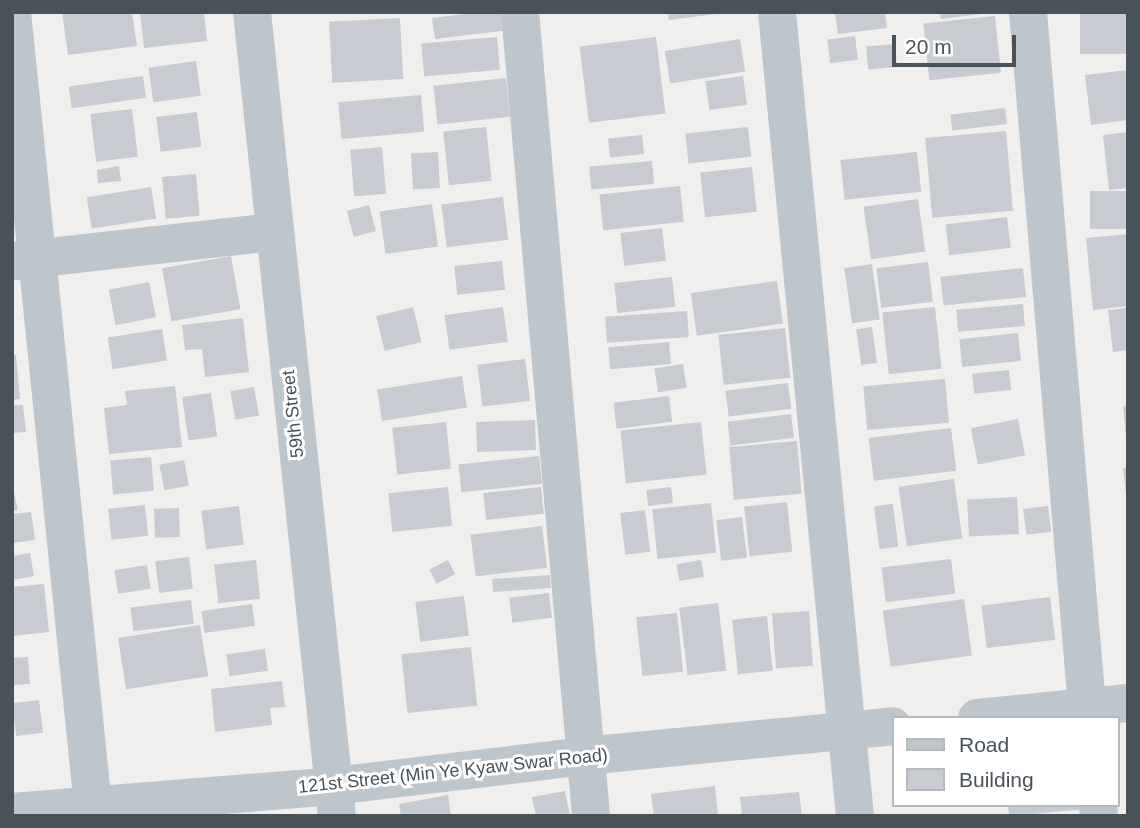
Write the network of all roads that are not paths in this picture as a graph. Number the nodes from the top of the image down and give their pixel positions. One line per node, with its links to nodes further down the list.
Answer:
1 (12, 12): 7 (street)
2 (252, 12): 6 (street, 59th Street)
3 (520, 12): 13 (street)
4 (777, 12): 12 (street)
5 (1028, 12): 9 (street)
6 (273, 232): 7 (street); 14 (street, 59th Street)
7 (25, 260): 15 (street)
8 (1128, 703): 9 (street)
9 (1088, 712): 10 (street)
10 (1013, 716)
11 (892, 726): 12 (street, 121st Street (Min Ye Kyaw Swar Road))
12 (846, 730): 13 (street, 121st Street (Min Ye Kyaw Swar Road)); 18 (street)
13 (584, 756): 14 (street, 121st Street (Min Ye Kyaw Swar Road)); 17 (street)
14 (335, 801): 15 (street, 121st Street (Min Ye Kyaw Swar Road))
15 (94, 810): 16 (street, 121st Street (Min Ye Kyaw Swar Road))
16 (12, 812)
17 (591, 816)
18 (855, 816)

